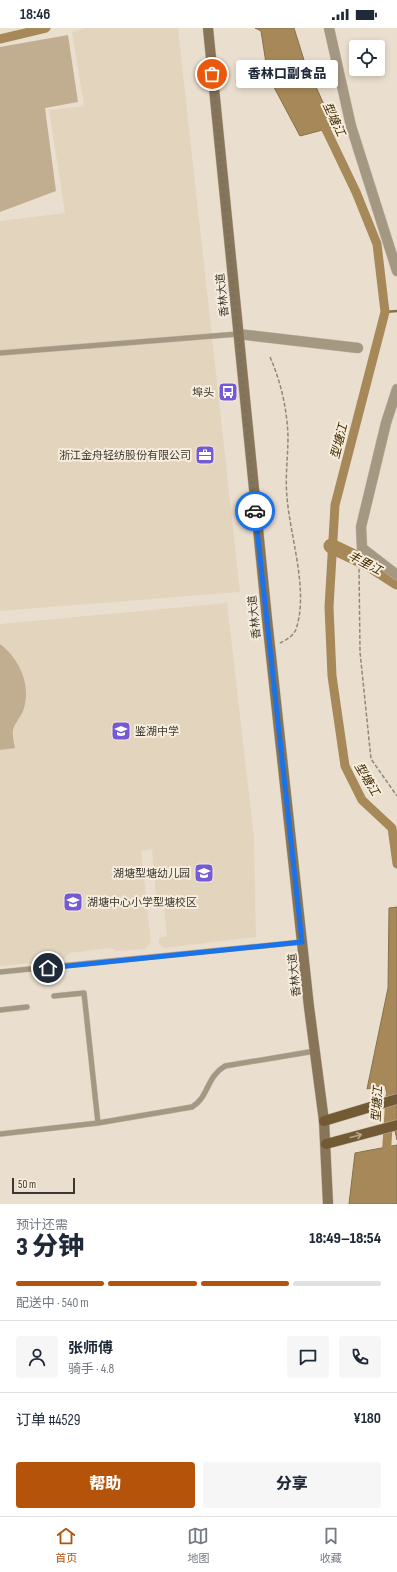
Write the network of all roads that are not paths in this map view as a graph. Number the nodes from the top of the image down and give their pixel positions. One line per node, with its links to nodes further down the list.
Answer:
1 (208, 28): 4 (main road, 香林大道)
2 (329, 28): 3 (street)
3 (397, 271)
4 (238, 334): 5 (street); 6 (lane); 9 (main road, 香林大道)
5 (358, 348)
6 (0, 353)
7 (397, 389): 8 (street)
8 (397, 575)
9 (302, 942): 10 (lane); 14 (main road, 香林大道)
10 (0, 972)
11 (54, 996): 17 (lane)
12 (27, 1007): 13 (lane)
13 (0, 1010)
14 (315, 1051): 16 (main road, 香林大道); 17 (lane)
15 (397, 1099): 16 (main road)
16 (324, 1121): 20 (main road, 香林大道)
17 (98, 1123): 19 (lane)
18 (397, 1125): 20 (main road, one-way to 18)
19 (0, 1134)
20 (326, 1144): 21 (main road, 香林大道)
21 (328, 1204)

